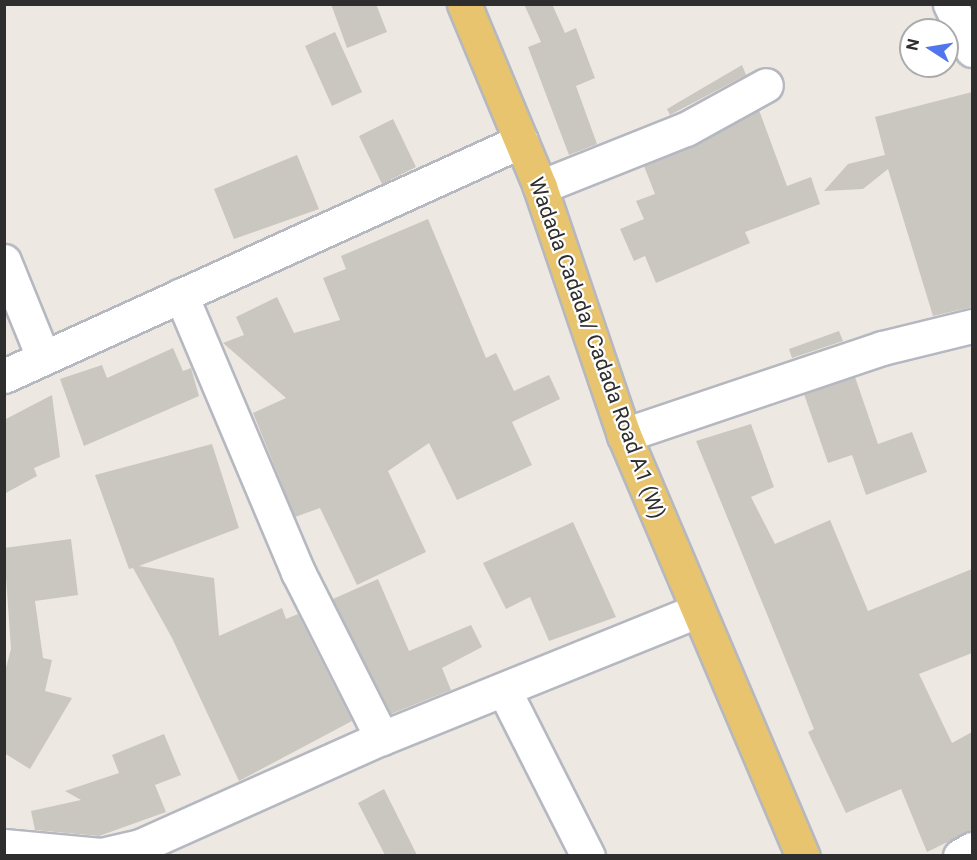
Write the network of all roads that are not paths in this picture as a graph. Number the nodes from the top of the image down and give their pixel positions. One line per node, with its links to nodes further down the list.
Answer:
1 (464, 4): 5 (main road, Wadada Cadada/ Cadada Road A1 (W))
2 (950, 4): 3 (street)
3 (972, 50)
4 (766, 85): 6 (street)
5 (522, 141): 6 (main road, Wadada Cadada/ Cadada Road A1 (W)); 8 (street)
6 (540, 187): 12 (main road, Wadada Cadada/ Cadada Road A1 (W))
7 (4, 261): 10 (street)
8 (181, 295): 10 (street); 15 (street)
9 (972, 326): 12 (street)
10 (43, 357): 11 (street)
11 (4, 376)
12 (624, 435): 13 (main road, Wadada Cadada/ Cadada Road A1 (W))
13 (696, 611): 14 (street); 20 (main road, Wadada Cadada/ Cadada Road A1 (W))
14 (504, 690): 15 (street); 19 (street)
15 (382, 738): 18 (street)
16 (4, 846): 18 (street)
17 (972, 849): 21 (street)
18 (101, 855)
19 (588, 855)
20 (803, 855)
21 (960, 855)

